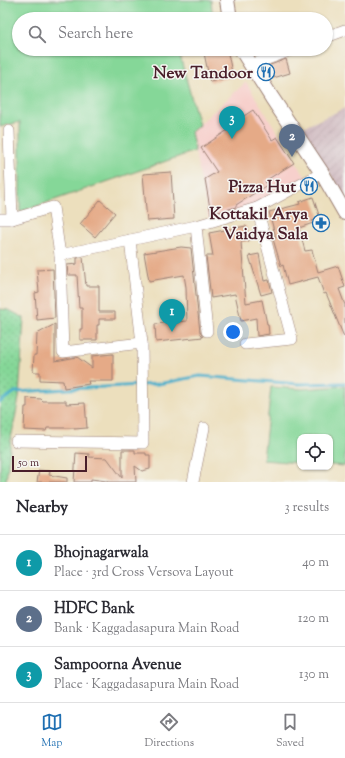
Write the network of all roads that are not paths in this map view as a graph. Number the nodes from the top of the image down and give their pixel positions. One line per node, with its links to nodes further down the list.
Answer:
1 (227, 0): 2 (main road)
2 (229, 12)
3 (345, 30): 4 (street)
4 (333, 34)
5 (245, 56): 7 (main road)
6 (275, 56): 7 (street)
7 (250, 65): 9 (main road)
8 (9, 131): 13 (street)
9 (322, 172): 10 (street); 11 (main road)
10 (257, 208): 14 (street); 19 (street)
11 (345, 213)
12 (0, 218): 13 (street)
13 (12, 219): 16 (street)
14 (196, 226): 15 (street); 17 (street)
15 (130, 240): 16 (street); 18 (street)
16 (60, 255): 18 (street)
17 (207, 331)
18 (142, 343): 21 (street)
19 (245, 344)
20 (204, 428): 22 (street)
21 (16, 441)
22 (193, 482)

